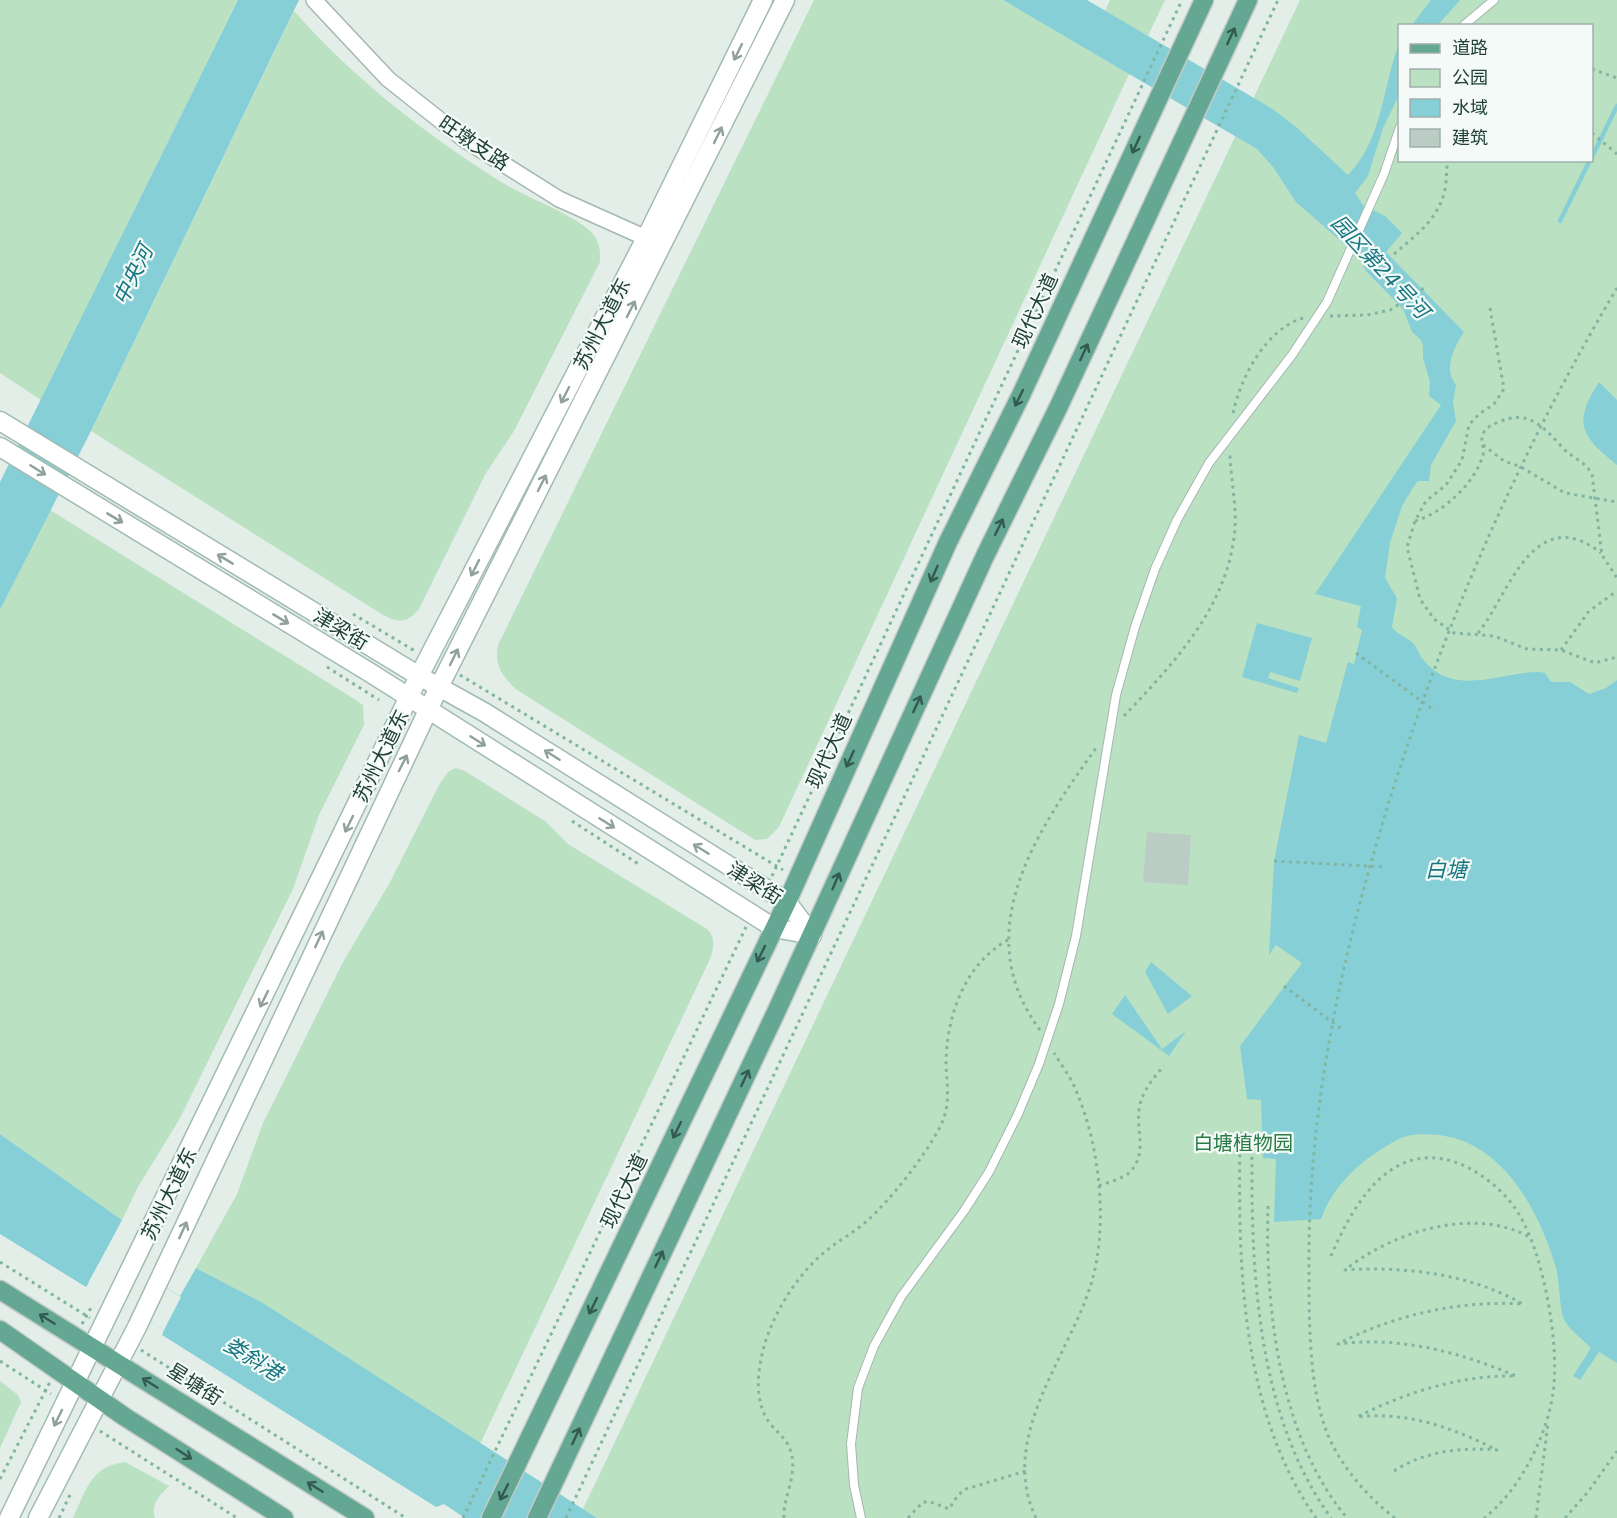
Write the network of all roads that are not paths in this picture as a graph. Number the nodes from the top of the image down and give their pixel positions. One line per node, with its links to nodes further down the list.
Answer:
1 (314, 0): 9 (street, 旺墩支路)
2 (763, 0): 9 (main road, 苏州大道东, one-way to 9)
3 (785, 0): 10 (main road, 苏州大道东, one-way to 3)
4 (1204, 0): 17 (main road, 现代大道, one-way to 17)
5 (1248, 0): 19 (main road, one-way to 5)
6 (1494, 0): 7 (lane)
7 (1465, 24)
8 (1398, 133): 32 (lane)
9 (646, 238): 10 (street, 旺墩支路); 13 (main road, 苏州大道东, one-way to 13)
10 (663, 246): 14 (main road, 苏州大道东, one-way to 10)
11 (0, 421): 13 (main road, 津梁街, one-way to 11)
12 (5, 450): 15 (main road, 津梁街, one-way to 15)
13 (419, 676): 14 (main road, 津梁街); 15 (main road, 苏州大道东)
14 (439, 687): 16 (main road, 苏州大道东); 17 (main road, 津梁街, one-way to 14)
15 (409, 698): 16 (main road, 津梁街); 22 (main road, 苏州大道东, one-way to 22)
16 (429, 710): 18 (main road, 津梁街, one-way to 18); 23 (main road, 苏州大道东, one-way to 16)
17 (787, 902): 18 (main road, 现代大道); 19 (main road, 津梁街)
18 (774, 928): 19 (main road, 津梁街); 30 (main road, 现代大道, one-way to 30)
19 (812, 935): 31 (main road, one-way to 19)
20 (0, 1290): 22 (main road, 星塘街, one-way to 20)
21 (0, 1330): 24 (main road)
22 (94, 1347): 23 (main road, 星塘街); 24 (main road, 苏州大道东)
23 (119, 1362): 25 (main road, 苏州大道东); 29 (main road, 星塘街, one-way to 23)
24 (76, 1382): 25 (main road); 26 (main road, 苏州大道东, one-way to 26)
25 (99, 1400): 27 (main road, 苏州大道东); 28 (main road, one-way to 28)
26 (9, 1518)
27 (38, 1518)
28 (284, 1518)
29 (365, 1518)
30 (491, 1518)
31 (537, 1518)
32 (861, 1518)

